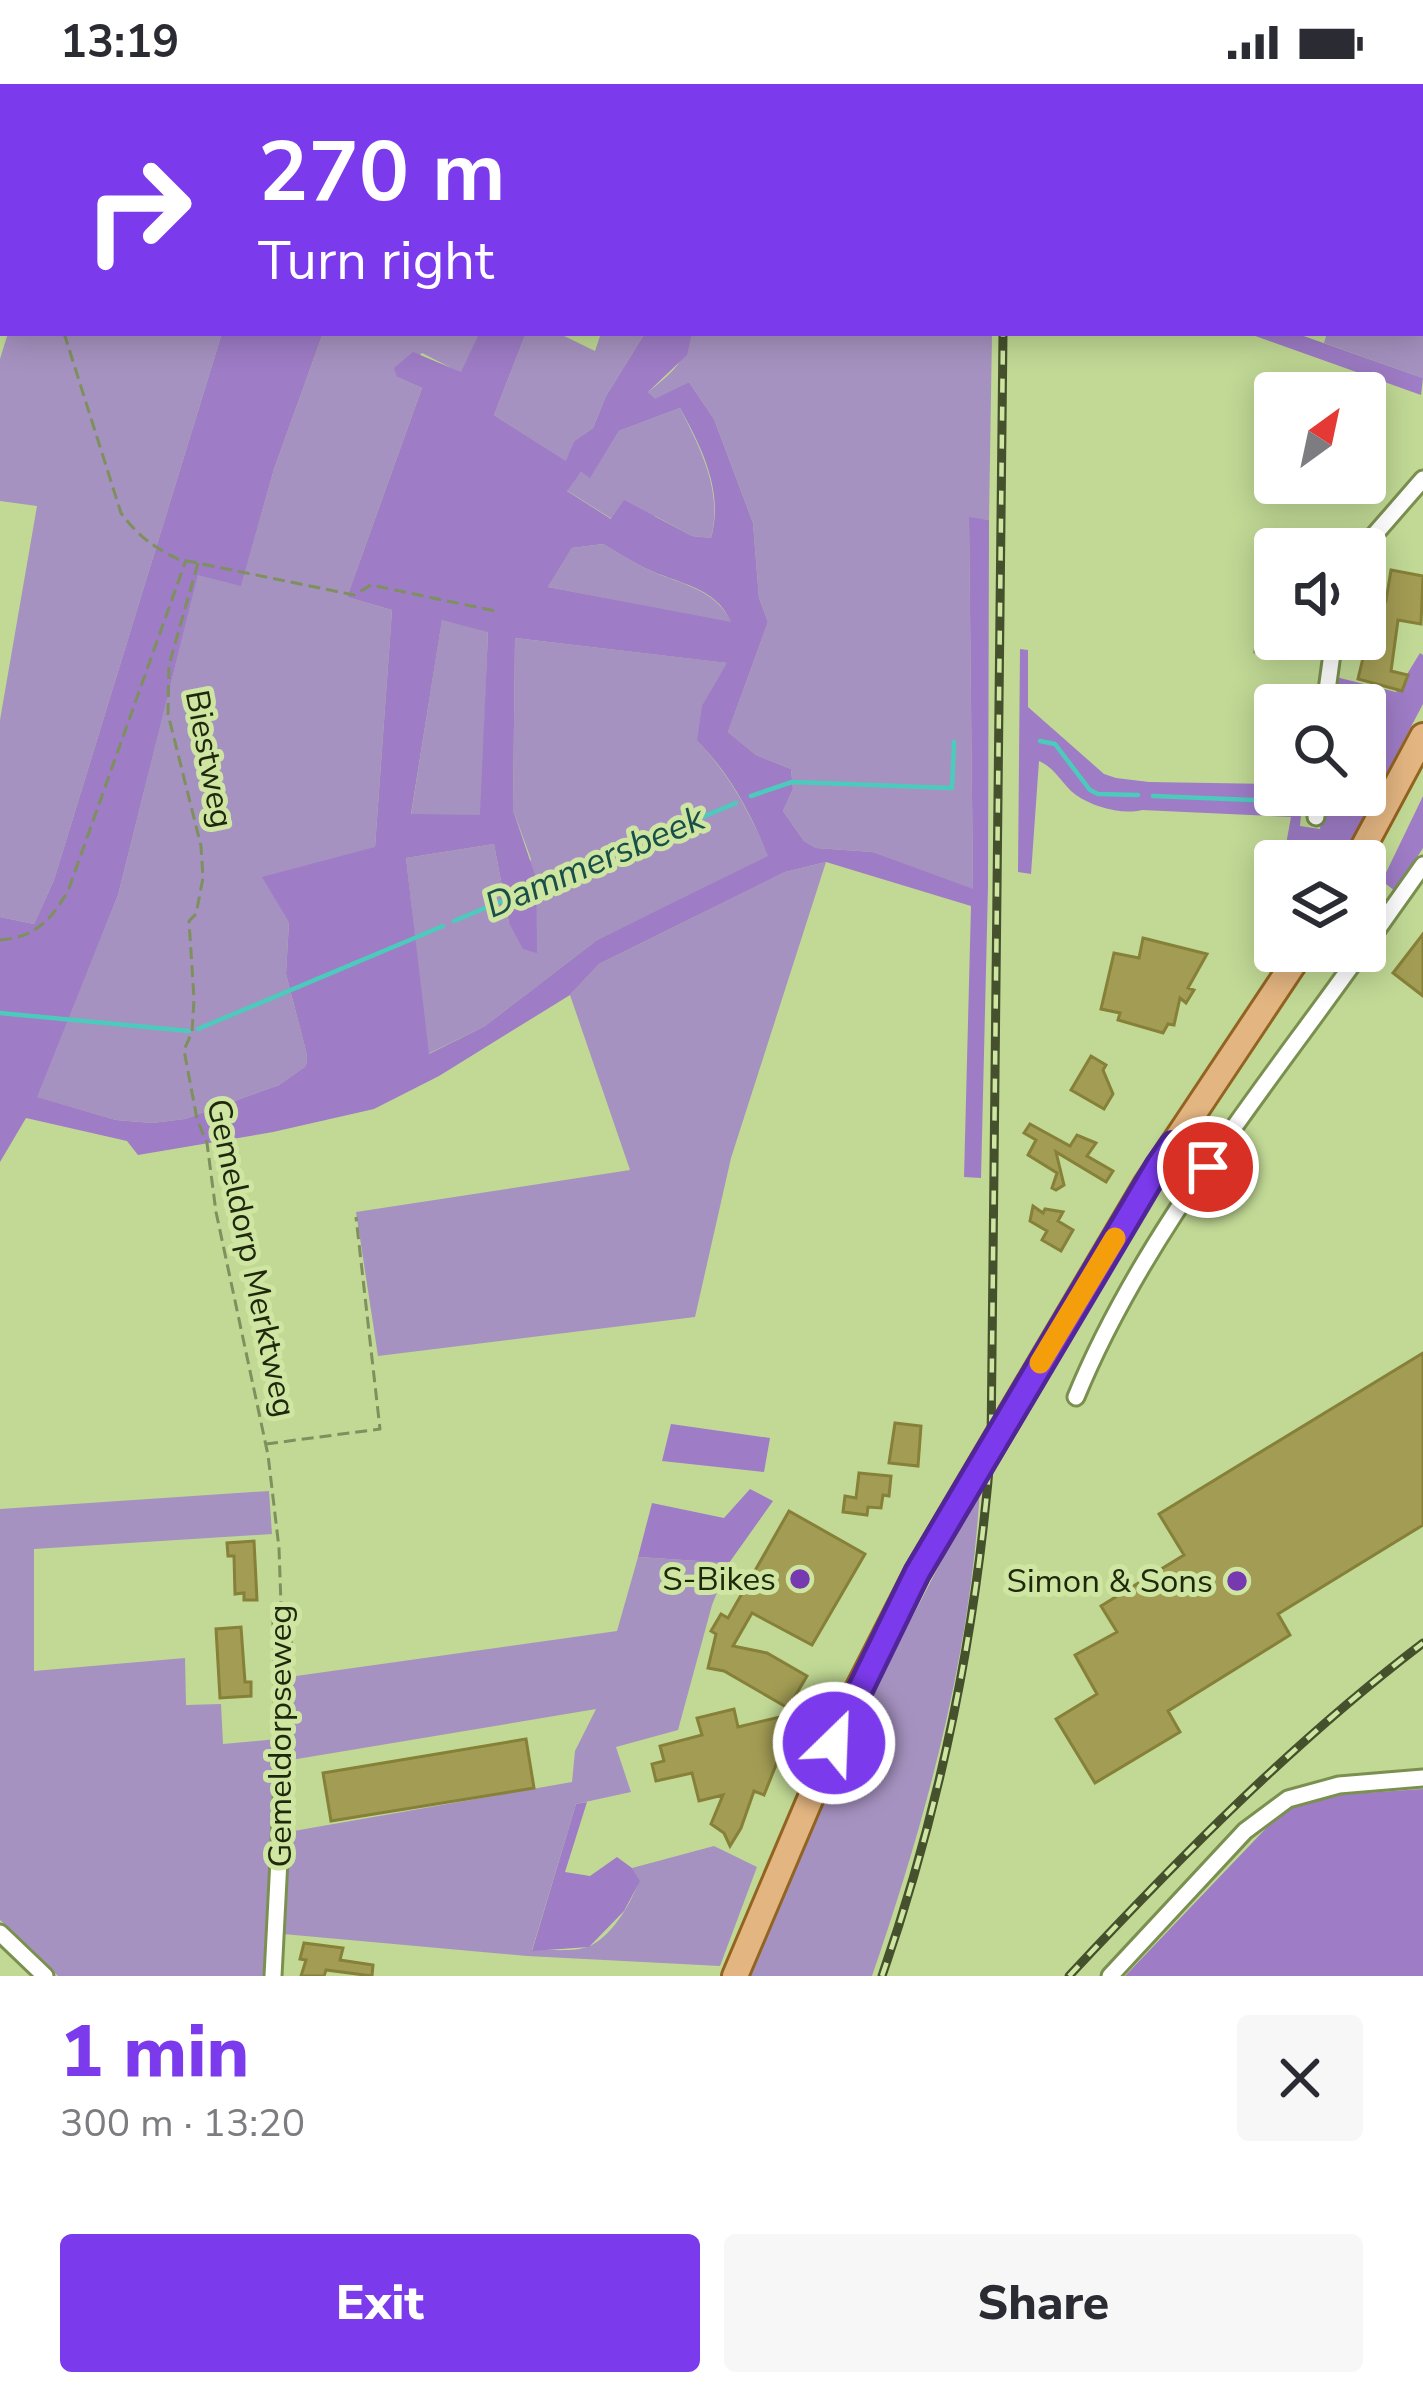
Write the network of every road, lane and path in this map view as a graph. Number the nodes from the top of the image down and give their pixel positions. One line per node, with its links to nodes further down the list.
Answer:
1 (65, 336): 4 (path)
2 (1423, 478): 3 (street)
3 (1380, 528)
4 (186, 560): 5 (path); 11 (path)
5 (198, 563): 6 (path); 14 (path, Biestweg)
6 (500, 612)
7 (1423, 736): 8 (main road)
8 (1367, 840)
9 (1423, 865): 10 (street)
10 (1386, 918)
11 (0, 940)
12 (1288, 972): 15 (main road)
13 (1348, 972): 16 (street)
14 (192, 1033): 19 (path, Gemeldorp Merktweg)
15 (1173, 1145): 16 (street); 26 (main road)
16 (1208, 1167): 18 (street)
17 (356, 1217): 19 (path)
18 (1076, 1397)
19 (265, 1444): 20 (path, Gemeldorp Merktweg)
20 (274, 1495): 21 (path, Gemeldorpseweg)
21 (282, 1619): 25 (street, Gemeldorpseweg)
22 (1423, 1778): 27 (street)
23 (0, 1933): 24 (street)
24 (46, 1976)
25 (273, 1976)
26 (735, 1976)
27 (1110, 1976)

